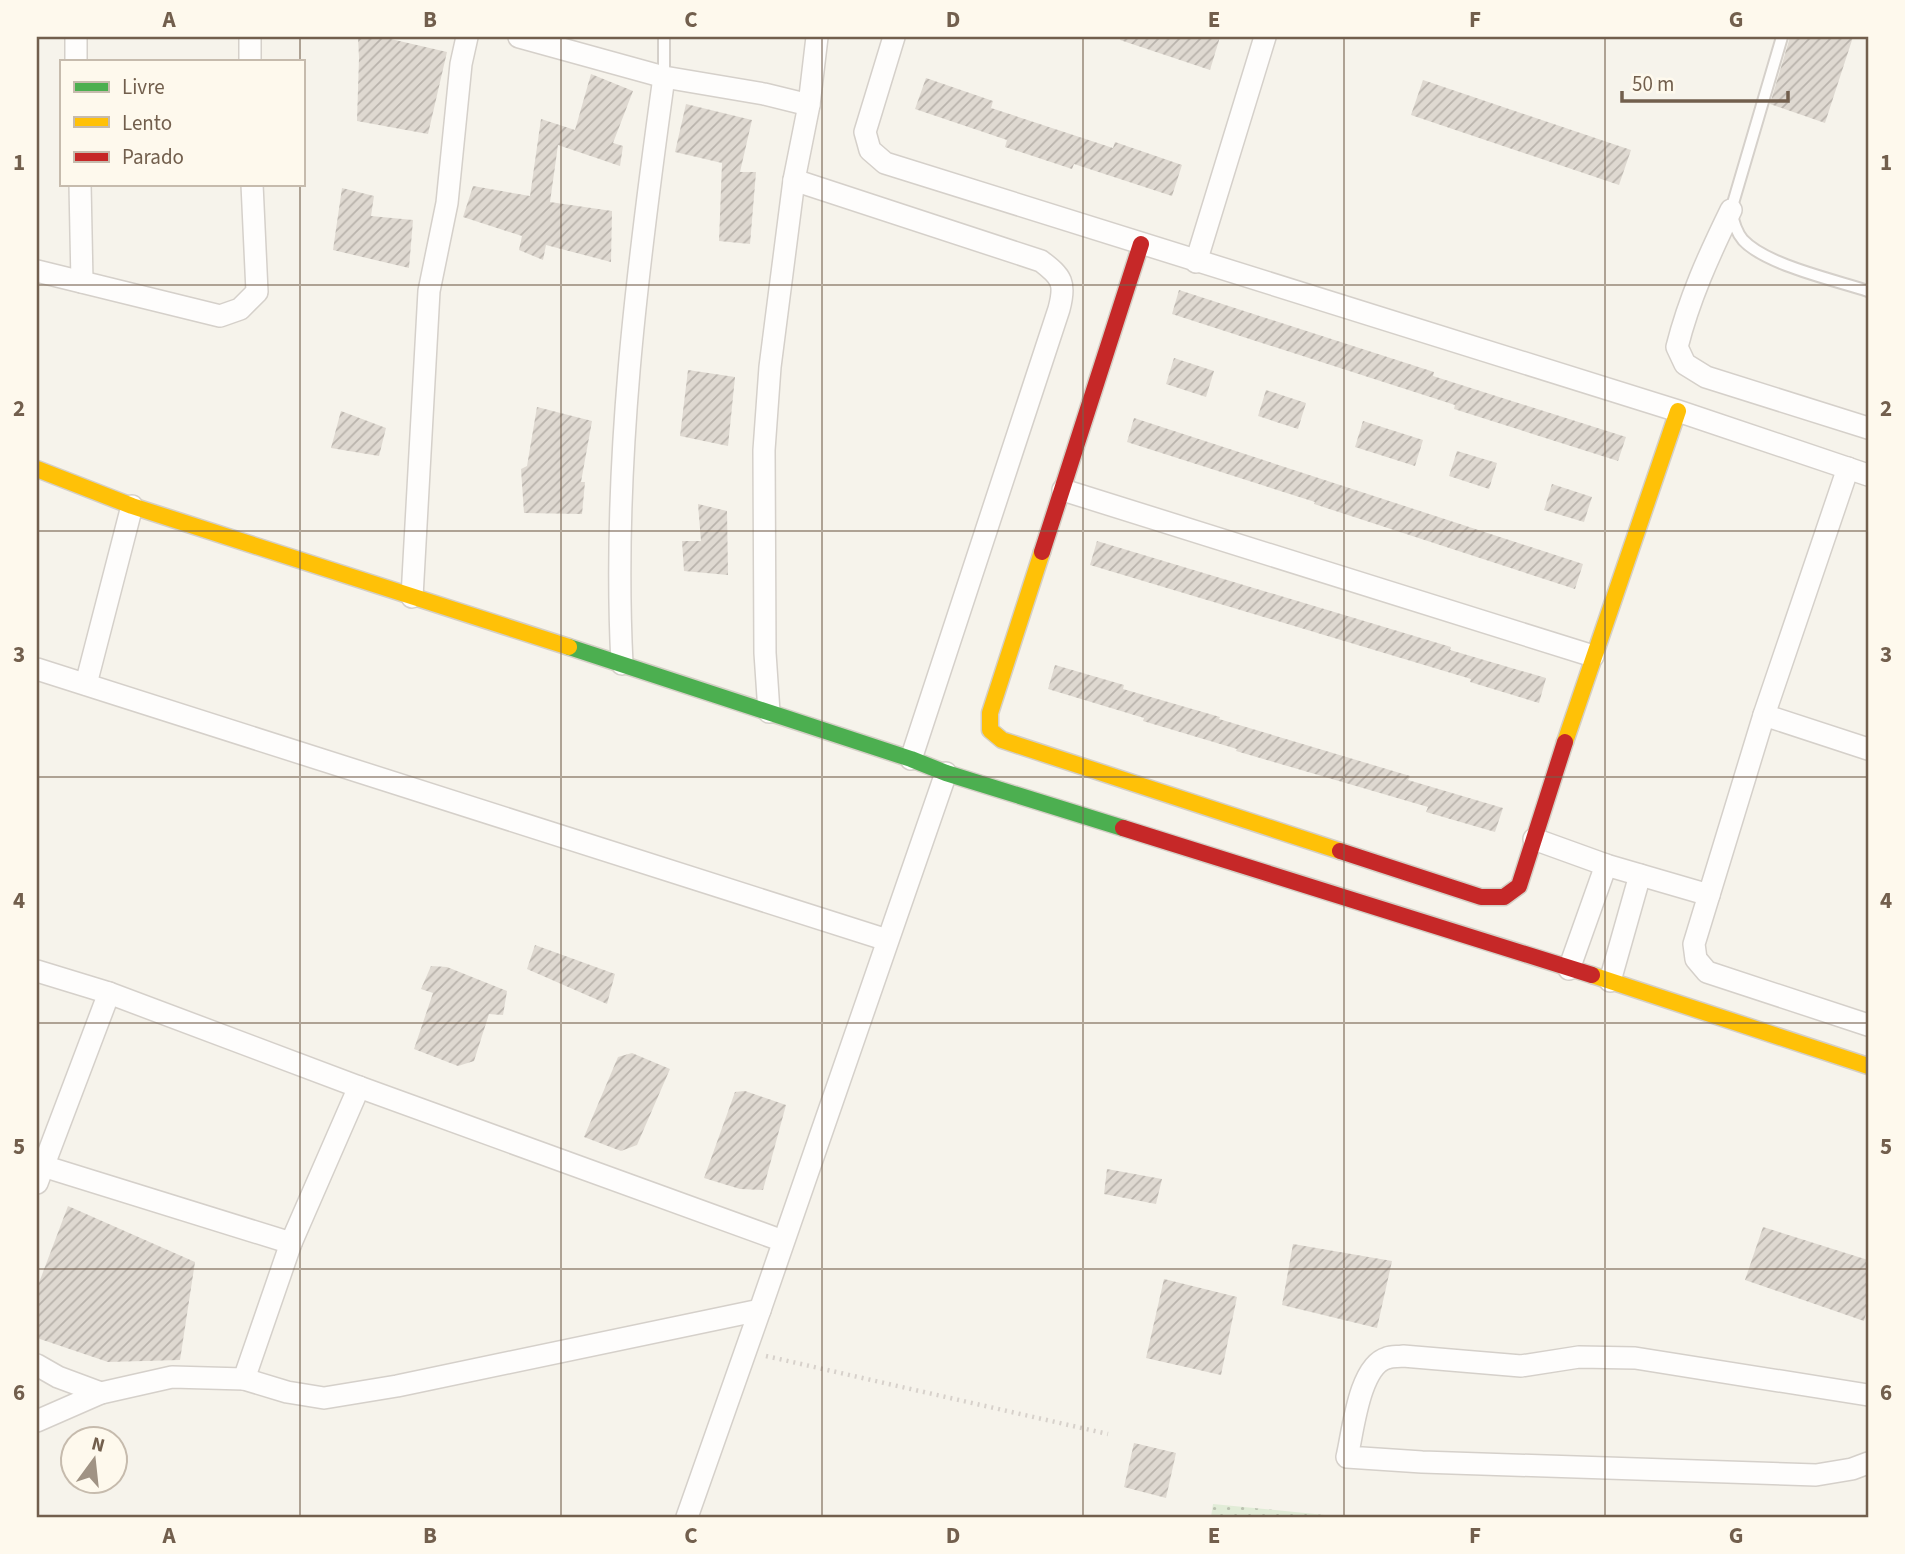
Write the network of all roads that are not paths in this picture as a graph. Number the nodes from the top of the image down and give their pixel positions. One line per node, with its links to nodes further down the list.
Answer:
1 (76, 37): 10 (street)
2 (250, 37): 11 (street)
3 (467, 37): 30 (street)
4 (519, 37): 12 (street)
5 (664, 37): 12 (lane)
6 (817, 37): 13 (street)
7 (894, 37): 18 (street)
8 (1265, 37): 19 (street)
9 (1782, 37): 17 (lane)
10 (76, 60)
11 (250, 60)
12 (664, 77): 13 (street); 32 (street)
13 (809, 105): 14 (street)
14 (794, 180): 35 (street); 38 (street)
15 (79, 186): 21 (street)
16 (252, 186): 21 (street)
17 (1731, 211): 22 (lane); 24 (street)
18 (1141, 244): 19 (street); 28 (street)
19 (1196, 262): 23 (street)
20 (37, 271): 21 (street)
21 (82, 282)
22 (1868, 291)
23 (1678, 411): 25 (street); 31 (street)
24 (1868, 428)
25 (1848, 468): 27 (street); 36 (street)
26 (37, 469): 29 (street)
27 (1868, 475)
28 (1063, 490): 31 (street); 40 (street)
29 (132, 506): 30 (street); 34 (street)
30 (412, 597): 32 (street)
31 (1593, 656): 40 (street)
32 (622, 664): 35 (street)
33 (37, 668): 34 (street)
34 (86, 684): 44 (street)
35 (769, 712): 38 (street)
36 (1764, 715): 37 (street); 43 (street)
37 (1868, 749)
38 (911, 759): 39 (street)
39 (946, 773): 44 (street); 45 (street)
40 (1534, 839): 41 (street)
41 (1606, 865): 42 (street); 45 (street)
42 (1640, 875): 43 (street); 47 (street)
43 (1709, 895): 49 (street)
44 (887, 940): 53 (street)
45 (1569, 969): 47 (street)
46 (37, 971): 48 (street)
47 (1610, 981): 50 (street)
48 (109, 993): 51 (street); 52 (street)
49 (1868, 1025)
50 (1868, 1066)
51 (359, 1087): 53 (street); 54 (street)
52 (40, 1175): 54 (street)
53 (783, 1241): 55 (street)
54 (291, 1243): 57 (street)
55 (760, 1310): 57 (street); 62 (street)
56 (37, 1365): 58 (street)
57 (244, 1379): 58 (street)
58 (101, 1393): 60 (street)
59 (1868, 1395): 61 (street)
60 (37, 1421)
61 (1868, 1463)
62 (687, 1517)

